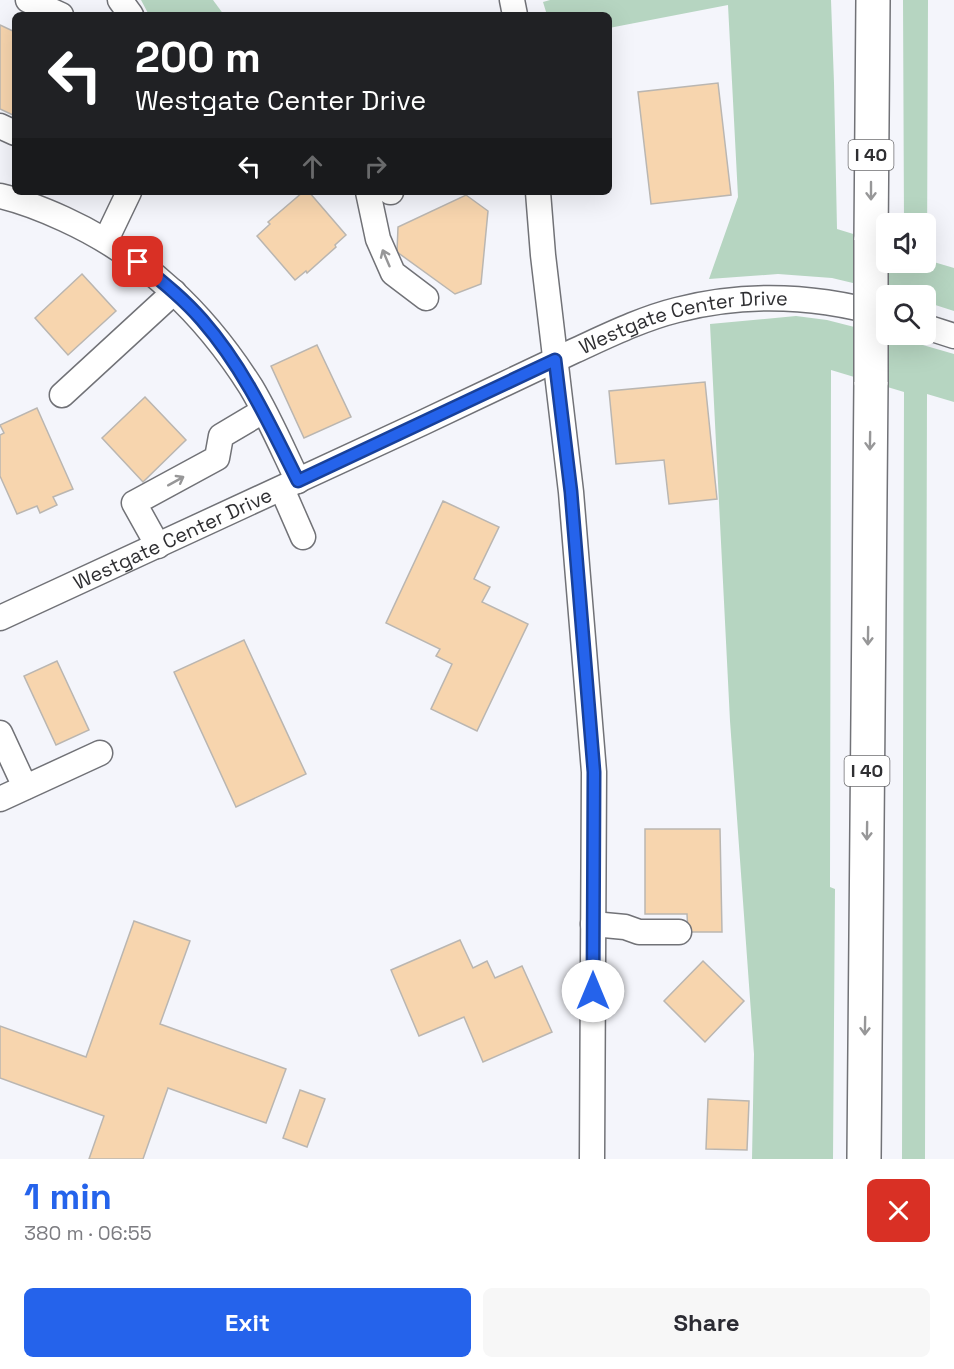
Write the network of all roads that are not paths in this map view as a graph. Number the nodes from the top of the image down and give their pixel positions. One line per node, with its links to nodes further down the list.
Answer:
1 (28, 0): 4 (street)
2 (857, 0): 5 (highway)
3 (873, 0): 5 (highway, I 40)
4 (54, 12)
5 (871, 70): 30 (highway, I 40, one-way to 30, bridge)
6 (128, 195): 10 (street)
7 (369, 195): 12 (street, one-way to 7)
8 (538, 195): 16 (street)
9 (0, 196): 10 (street)
10 (106, 240): 11 (street)
11 (174, 292): 17 (street); 18 (street)
12 (426, 298)
13 (876, 313): 16 (street, Westgate Center Drive)
14 (936, 330): 15 (street)
15 (954, 336)
16 (555, 360): 19 (street, Westgate Center Drive); 27 (street)
17 (62, 396)
18 (263, 411): 19 (street); 21 (street, one-way to 18)
19 (290, 485): 20 (street); 21 (street, Westgate Center Drive)
20 (303, 537)
21 (158, 546): 22 (street, Westgate Center Drive)
22 (0, 618)
23 (0, 733): 25 (street)
24 (100, 753): 25 (street)
25 (25, 787): 26 (street)
26 (0, 799)
27 (593, 924): 28 (street); 29 (street)
28 (679, 932)
29 (592, 1159)
30 (864, 1159)

